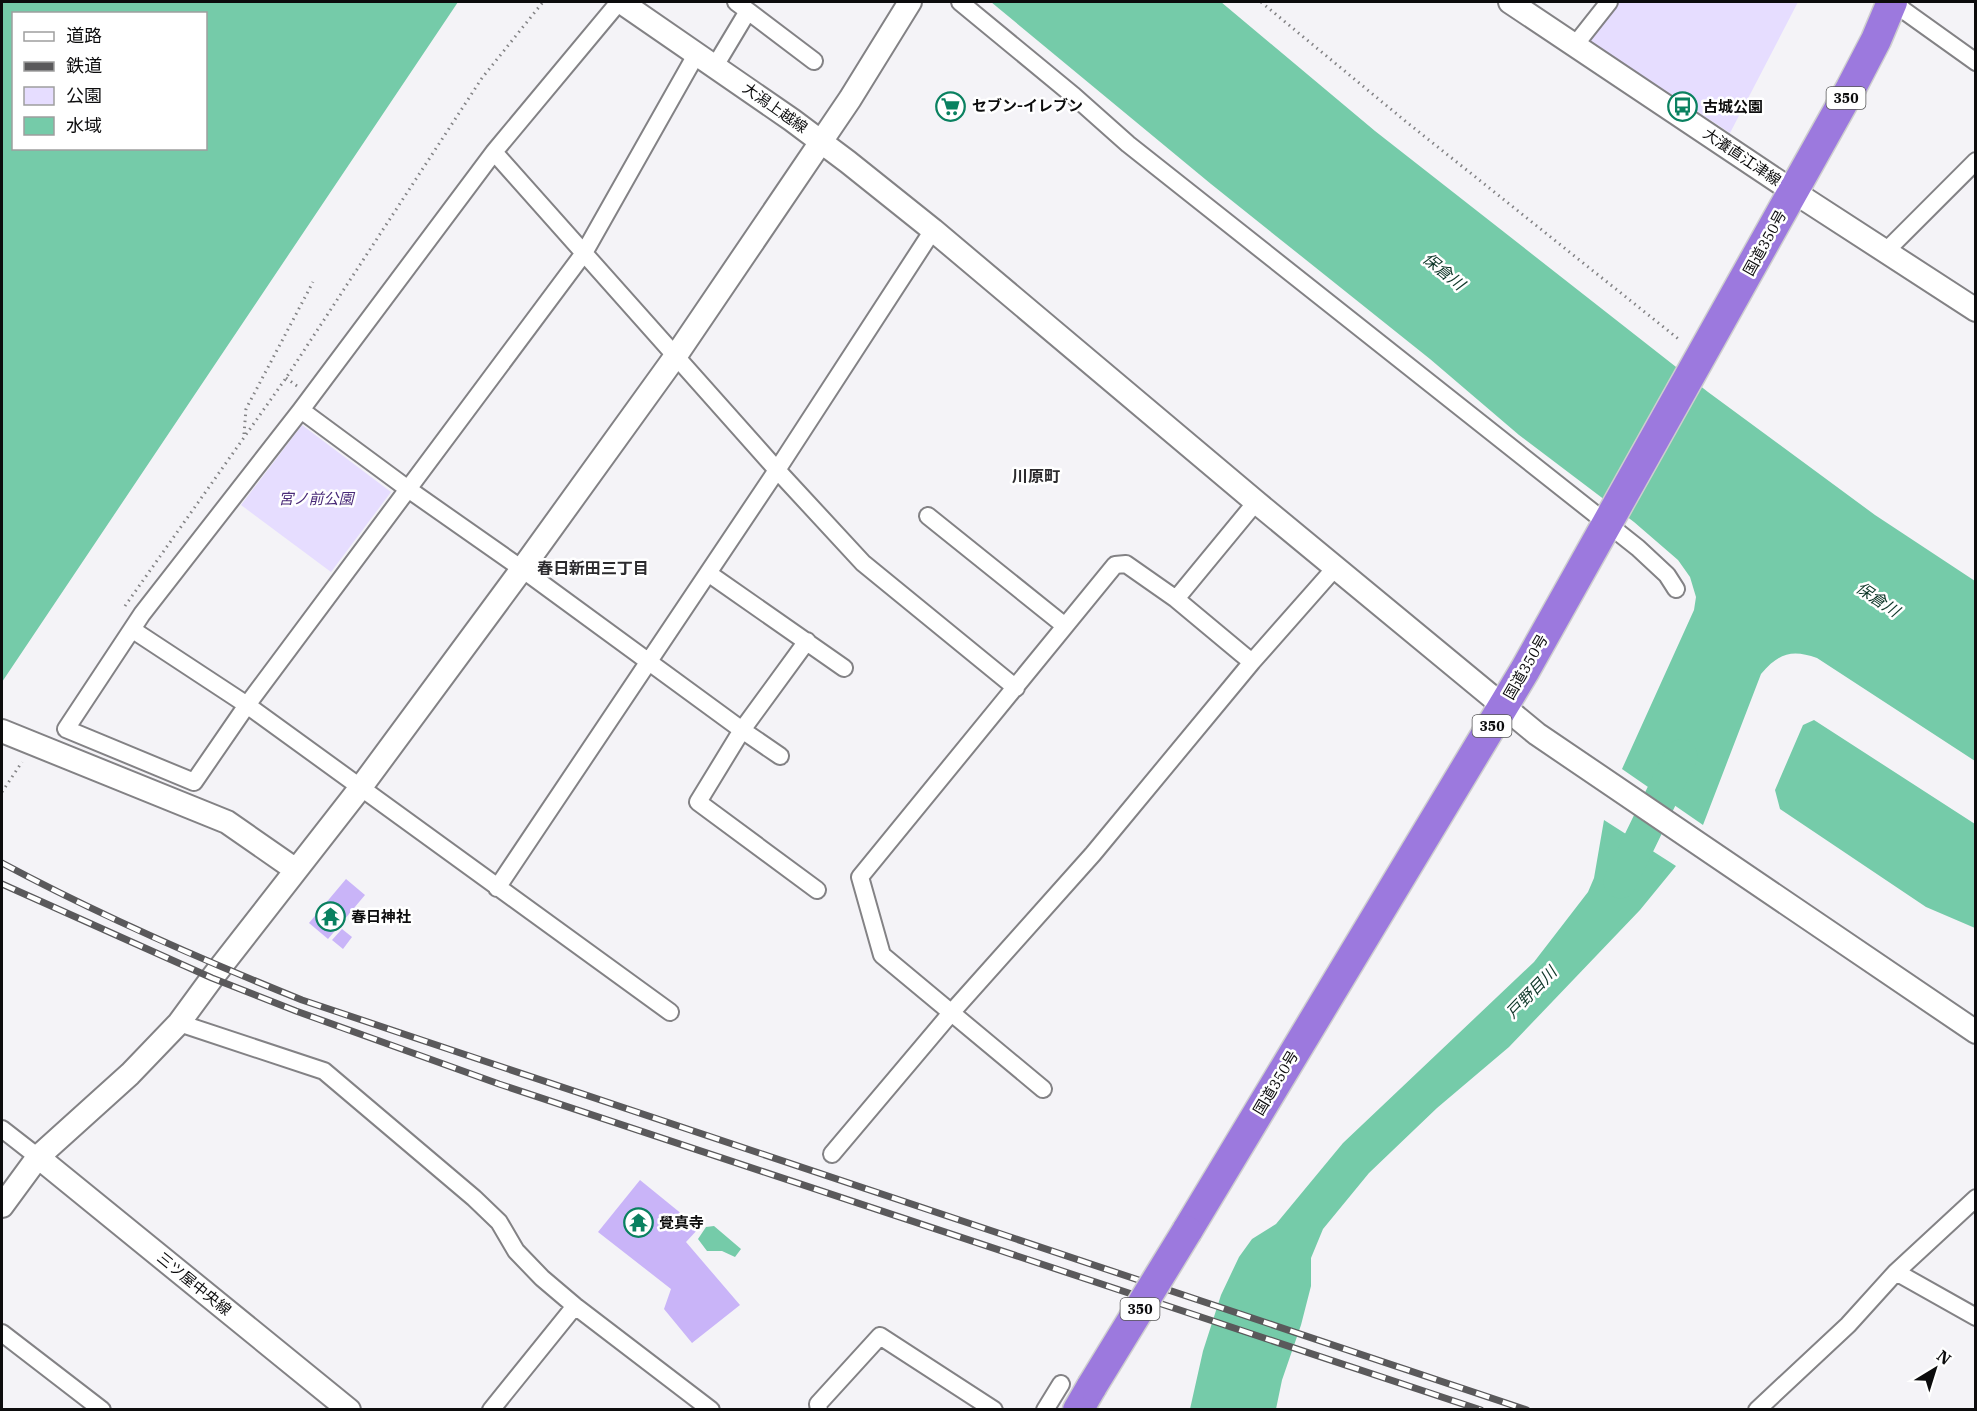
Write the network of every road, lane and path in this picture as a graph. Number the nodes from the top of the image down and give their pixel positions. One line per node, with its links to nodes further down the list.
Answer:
1 (543, 2): 26 (path)
2 (620, 2): 11 (street, 大潟上越線); 15 (street)
3 (960, 2): 31 (street)
4 (1261, 2): 24 (path)
5 (1510, 2): 10 (street, 大瀁直江津線)
6 (1609, 2): 10 (street)
7 (1892, 2): 13 (street); 17 (highway, 国道350号 / 350)
8 (904, 4): 14 (street, 大潟上越線)
9 (742, 6): 11 (street); 12 (street)
10 (1575, 45): 17 (street, 大瀁直江津線)
11 (706, 60): 14 (street, 大潟上越線); 20 (street)
12 (814, 61)
13 (1976, 62)
14 (822, 141): 18 (street); 23 (street)
15 (494, 152): 20 (street); 25 (street)
16 (1976, 161): 19 (street)
17 (1794, 192): 19 (street, 大瀁直江津線); 24 (highway, 国道350号 / 350)
18 (933, 230): 27 (street); 29 (street)
19 (1886, 250): 22 (street, 大瀁直江津線)
20 (584, 253): 23 (street); 28 (street)
21 (313, 282): 26 (path)
22 (1976, 310)
23 (675, 357): 27 (street); 33 (street)
24 (1699, 361): 31 (highway, 国道350号 / 350)
25 (301, 410): 28 (street); 39 (street)
26 (244, 436): 37 (path)
27 (777, 470): 34 (street); 44 (street)
28 (408, 489): 33 (street); 45 (street)
29 (1256, 502): 32 (street); 36 (street)
30 (928, 516): 38 (street)
31 (1609, 519): 35 (street); 46 (highway, 国道350号 / 350)
32 (1335, 568): 42 (street); 46 (street)
33 (522, 569): 41 (street); 50 (street)
34 (708, 573): 40 (street); 41 (street)
35 (1677, 589)
36 (1176, 599): 38 (street); 42 (street)
37 (121, 612)
38 (1065, 626): 44 (street)
39 (133, 630): 45 (street); 45 (street)
40 (807, 641): 43 (street); 47 (street)
41 (648, 661): 47 (street); 53 (street)
42 (1252, 662): 56 (street)
43 (844, 668)
44 (1016, 688): 56 (street)
45 (247, 705): 50 (street)
46 (1503, 707): 58 (street); 77 (highway, 国道350号 / 350, bridge)
47 (742, 730): 49 (street); 54 (street)
48 (19, 739): 51 (path); 52 (street)
49 (780, 756)
50 (361, 787): 52 (street); 53 (street)
51 (2, 792)
52 (296, 870): 57 (street)
53 (497, 888): 55 (street)
54 (817, 890)
55 (670, 1012)
56 (951, 1013): 59 (street); 61 (street)
57 (179, 1023): 62 (street); 66 (street)
58 (1976, 1032)
59 (1043, 1089)
60 (2, 1129): 62 (street)
61 (832, 1154)
62 (38, 1157): 64 (street); 71 (street, 三ツ屋中央線)
63 (1976, 1198): 65 (street)
64 (2, 1206)
65 (1896, 1272): 67 (street); 78 (street)
66 (575, 1306): 72 (street); 73 (street)
67 (1976, 1317)
68 (2, 1333): 70 (street)
69 (1061, 1384): 76 (street)
70 (102, 1410)
71 (349, 1410)
72 (491, 1410)
73 (711, 1410)
74 (819, 1410): 75 (street)
75 (994, 1410)
76 (1045, 1410)
77 (1078, 1410)
78 (1757, 1410)

